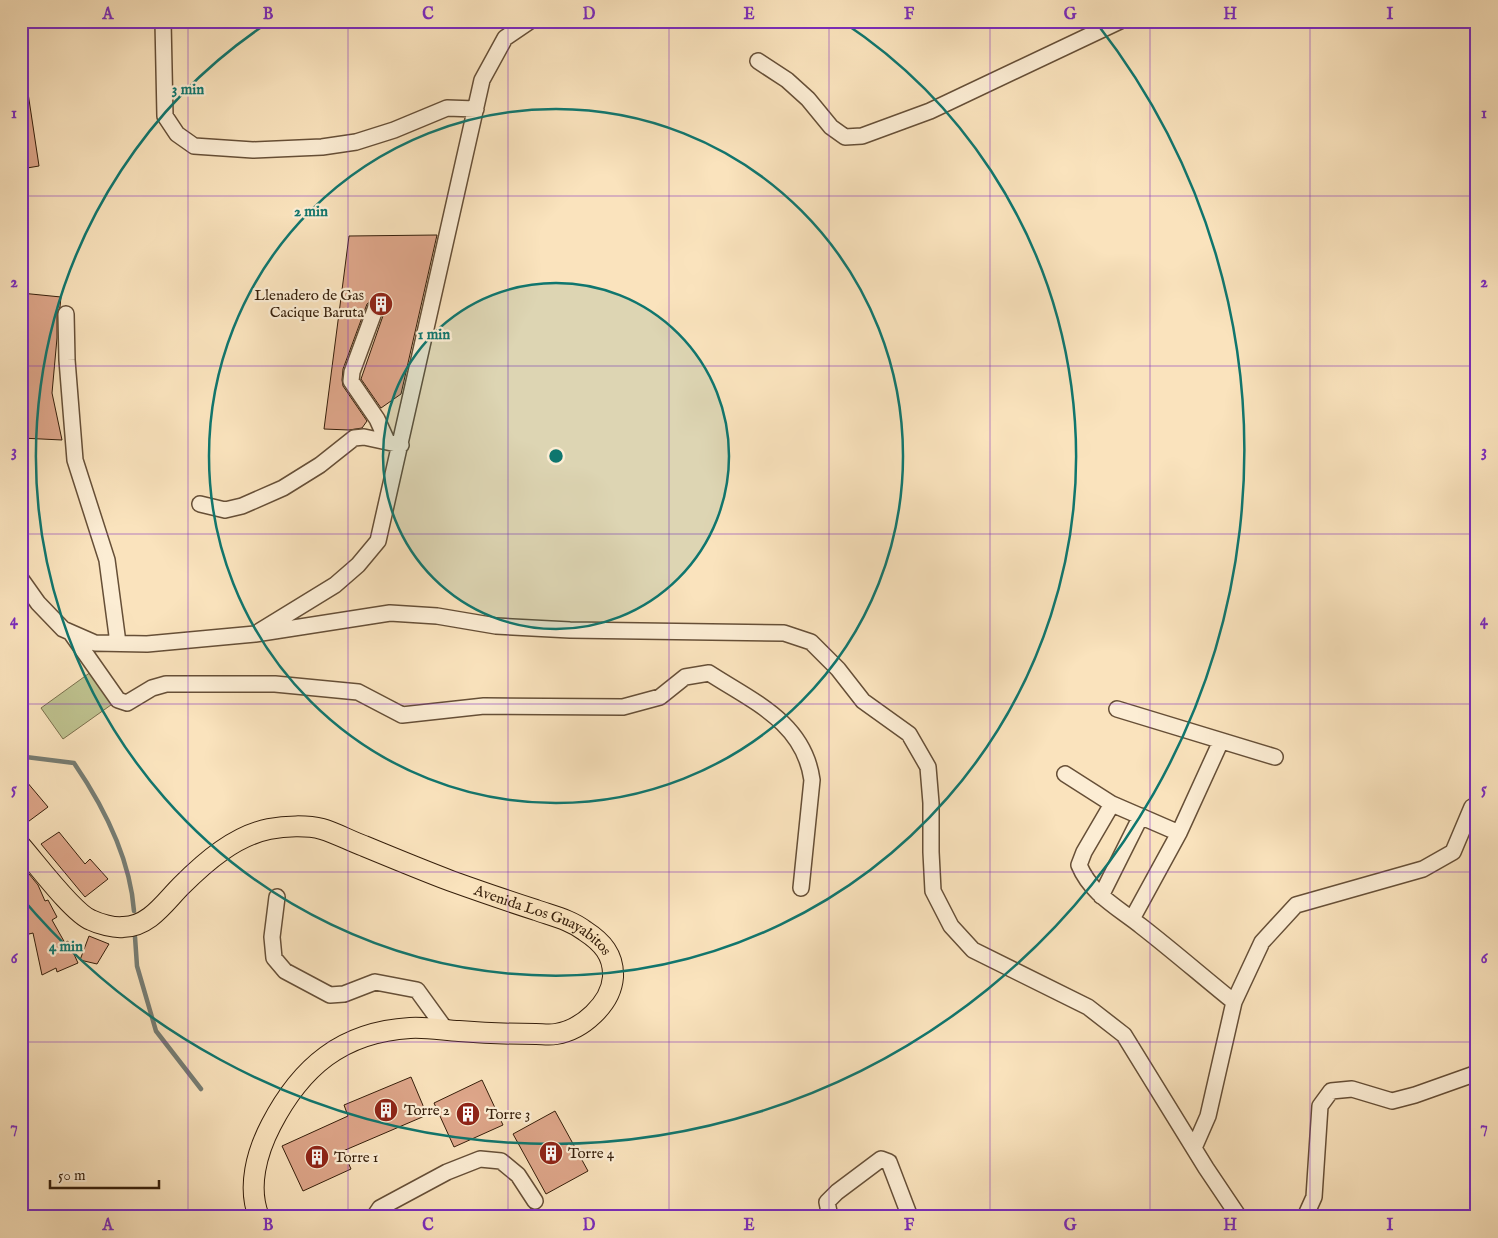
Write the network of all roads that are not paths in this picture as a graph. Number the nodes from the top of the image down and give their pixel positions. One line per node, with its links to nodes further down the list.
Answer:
1 (163, 21): 5 (street)
2 (530, 21): 5 (street)
3 (1120, 21): 4 (street)
4 (758, 61)
5 (476, 109): 8 (street)
6 (376, 308): 8 (street)
7 (66, 314): 13 (street)
8 (394, 443): 9 (street); 12 (street)
9 (200, 504)
10 (21, 579): 11 (street)
11 (71, 633): 13 (street); 23 (street)
12 (254, 634): 13 (street); 30 (street)
13 (118, 643)
14 (1117, 709): 15 (street)
15 (1221, 740): 16 (street); 21 (street)
16 (1275, 757)
17 (1065, 774): 18 (street)
18 (1112, 804): 20 (street); 24 (street)
19 (1472, 807): 27 (street)
20 (1141, 816): 21 (street); 24 (street)
21 (1178, 833): 26 (street)
22 (21, 846): 28 (main road, Avenida Los Guayabitos)
23 (801, 888)
24 (1101, 896): 26 (street)
25 (277, 897): 28 (street)
26 (1132, 919): 27 (street)
27 (1234, 1002): 30 (street)
28 (446, 1030): 32 (main road, Avenida Los Guayabitos)
29 (1477, 1072): 37 (street)
30 (1194, 1148): 36 (street)
31 (535, 1201): 33 (street)
32 (258, 1217)
33 (374, 1217)
34 (830, 1217): 35 (street)
35 (910, 1217)
36 (1239, 1217)
37 (1305, 1217)

